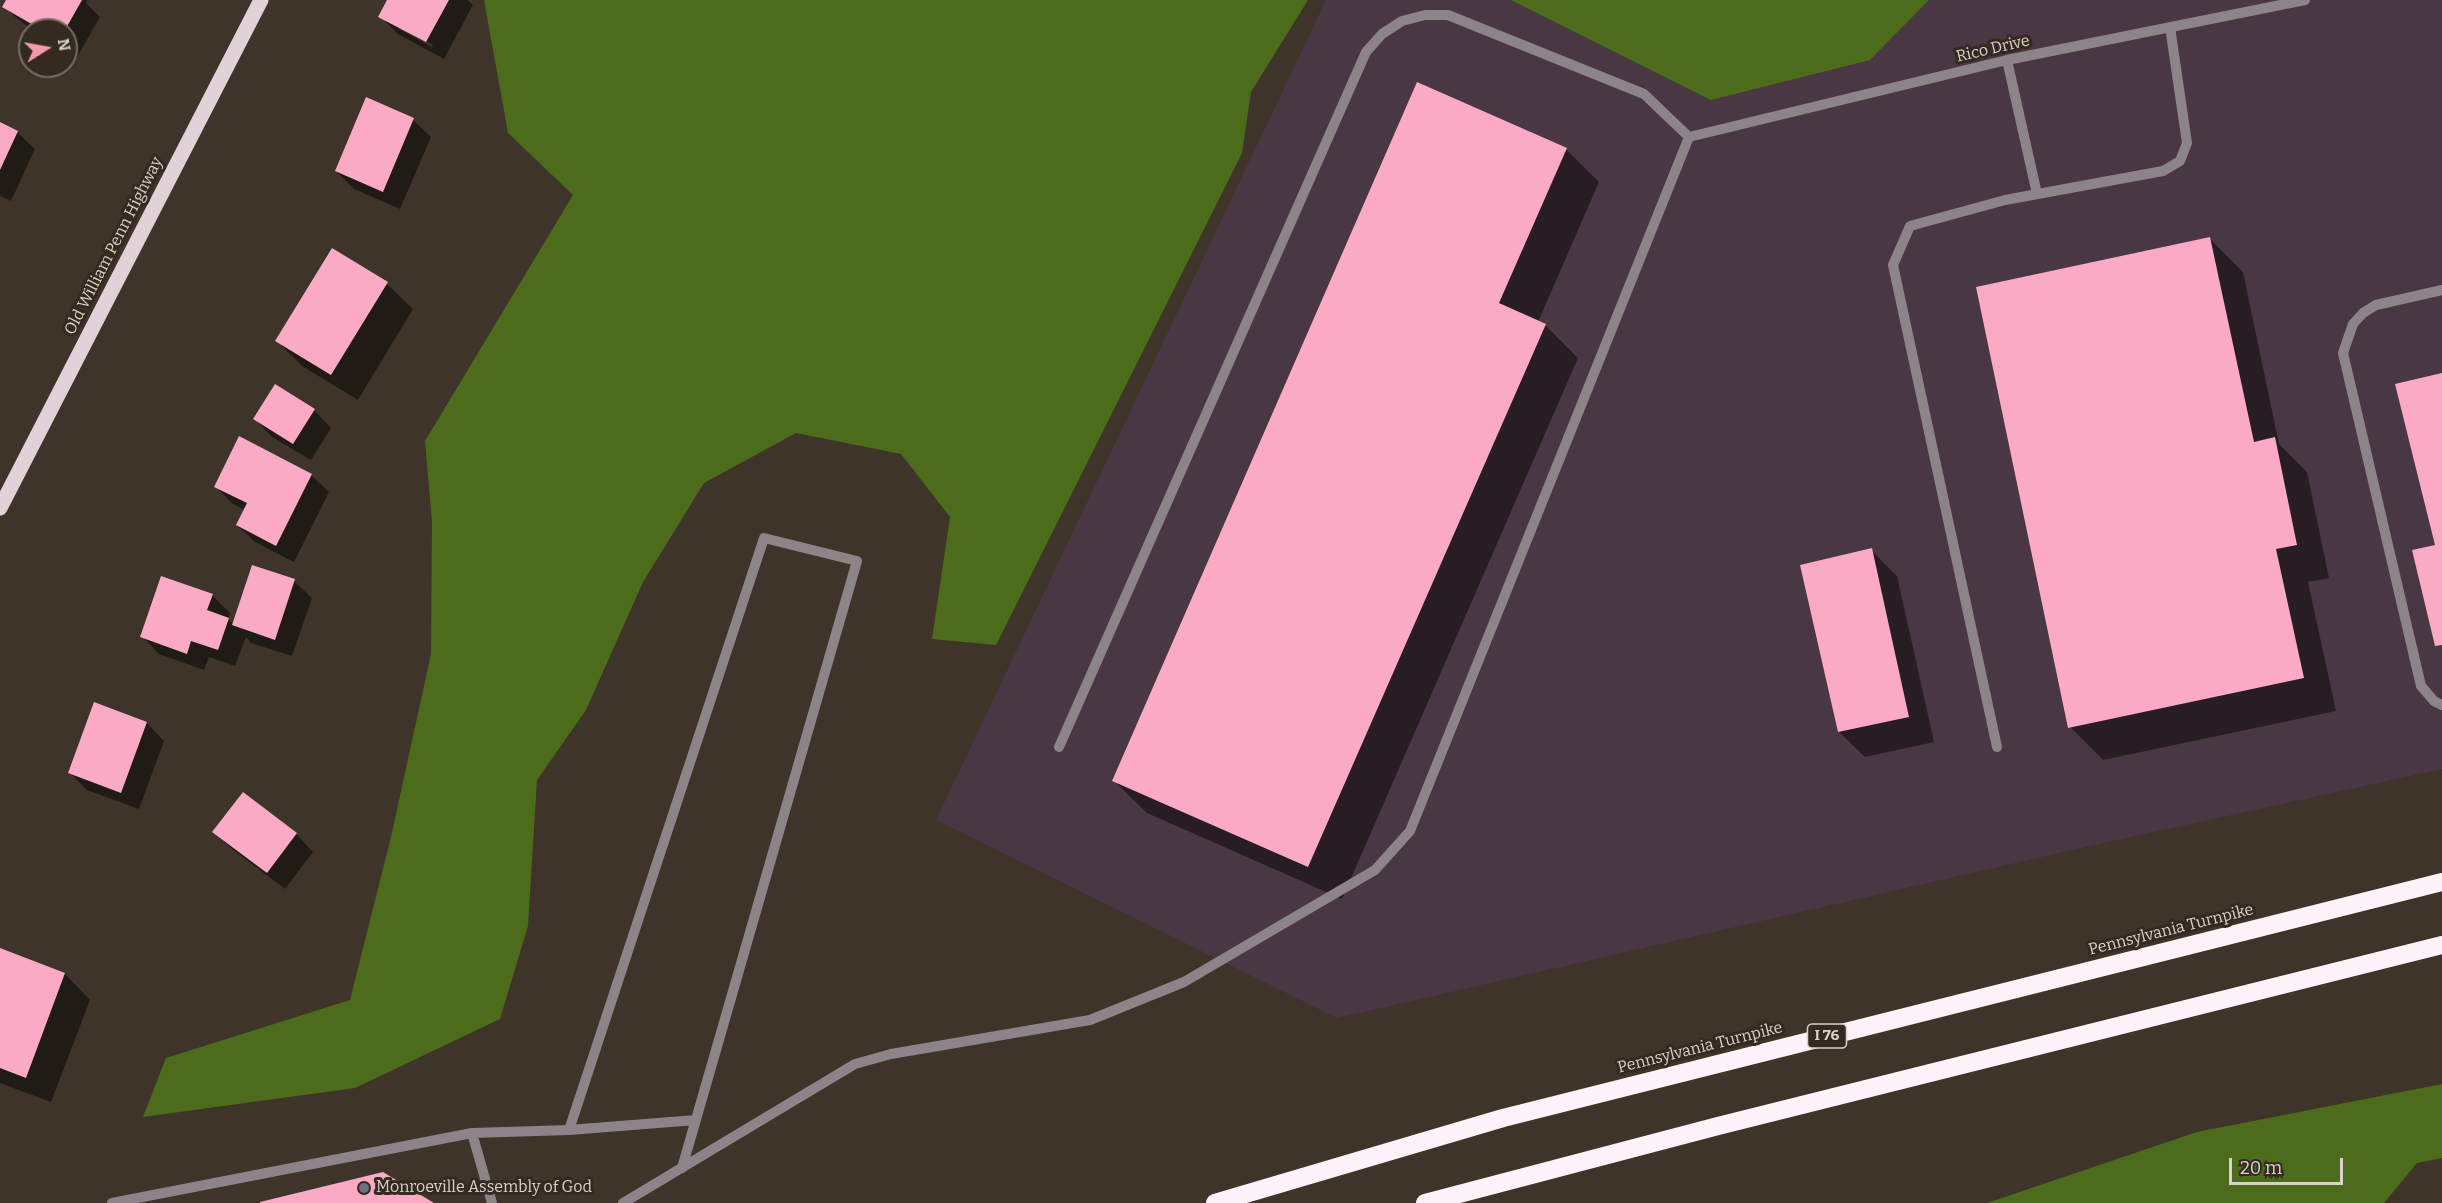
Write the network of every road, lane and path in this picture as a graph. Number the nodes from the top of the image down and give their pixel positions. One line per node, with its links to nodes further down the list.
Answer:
1 (261, 0): 8 (main road, Old William Penn Highway)
2 (2305, 0): 3 (lane, Rico Drive)
3 (2170, 27): 4 (lane, Rico Drive); 6 (lane)
4 (2007, 60): 5 (lane, Rico Drive); 6 (lane)
5 (1689, 137): 10 (lane); 17 (lane)
6 (2037, 194): 11 (lane)
7 (2442, 290): 9 (lane)
8 (0, 508)
9 (2442, 705)
10 (1059, 747)
11 (1997, 747)
12 (2442, 882): 21 (highway, Pennsylvania Turnpike / I 76)
13 (2442, 945): 22 (highway)
14 (696, 1120): 15 (lane); 15 (lane); 17 (lane)
15 (569, 1130): 16 (lane)
16 (472, 1133): 18 (lane); 19 (lane)
17 (682, 1168): 20 (lane)
18 (112, 1203)
19 (492, 1203)
20 (623, 1203)
21 (1215, 1203)
22 (1425, 1203)

